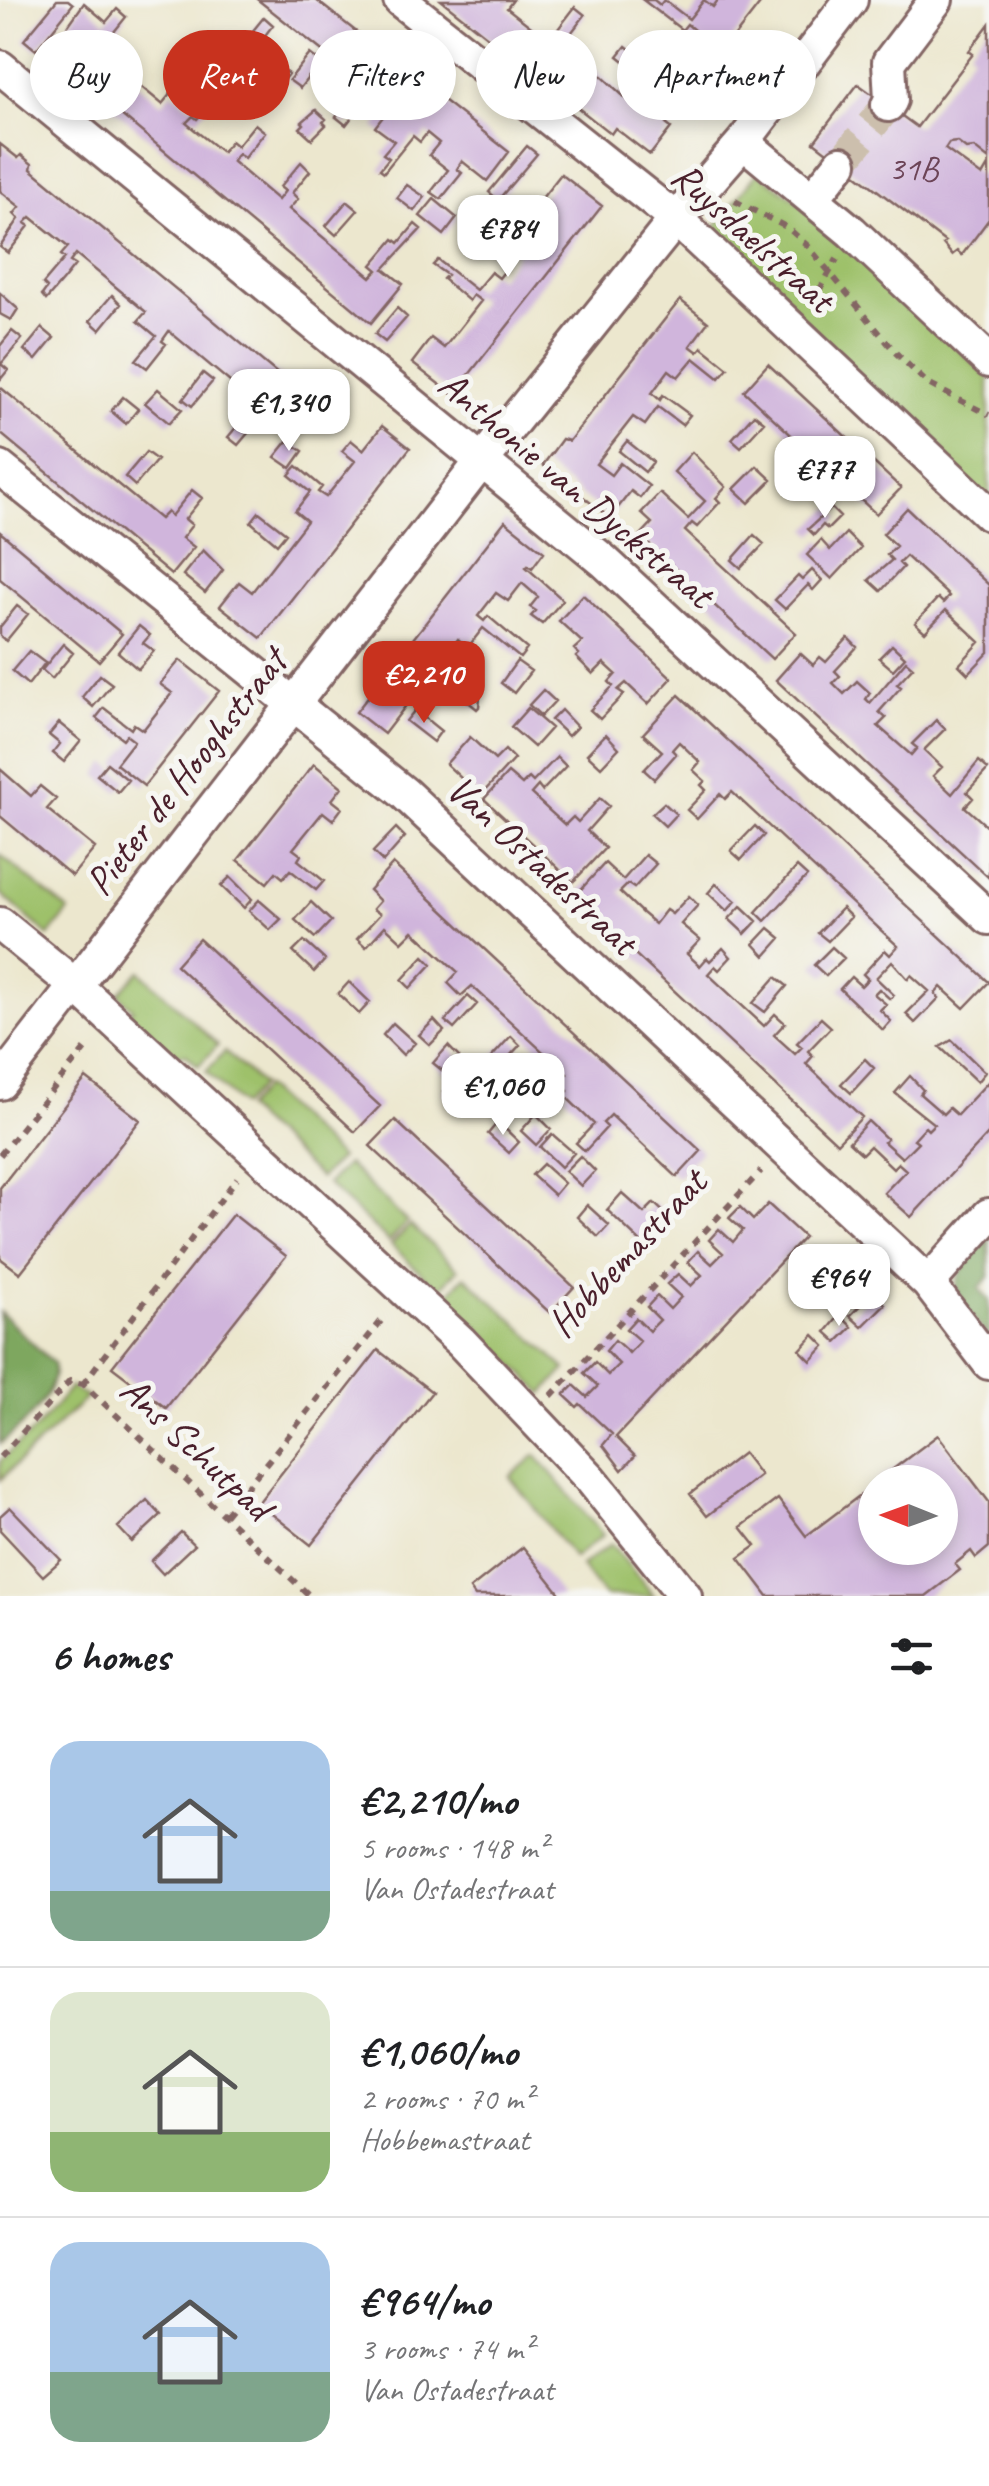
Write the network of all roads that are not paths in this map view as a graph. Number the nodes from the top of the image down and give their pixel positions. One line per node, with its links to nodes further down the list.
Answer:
1 (400, 0): 9 (street, Ruysdaelstraat)
2 (851, 0): 6 (street, Pieter de Hooghstraat)
3 (936, 0): 5 (street)
4 (0, 67): 11 (street, Anthonie van Dyckstraat)
5 (888, 105)
6 (743, 142): 8 (street, Ruysdaelstraat); 9 (street, Pieter de Hooghstraat)
7 (841, 163): 8 (street)
8 (812, 199): 10 (street, Ruysdaelstraat)
9 (676, 219): 11 (street, Pieter de Hooghstraat); 13 (street, Ruysdaelstraat)
10 (989, 361)
11 (480, 462): 14 (street, Pieter de Hooghstraat); 15 (street, Anthonie van Dyckstraat)
12 (0, 468): 14 (street, Van Ostadestraat)
13 (989, 514)
14 (291, 706): 17 (street, Pieter de Hooghstraat); 20 (street, Van Ostadestraat)
15 (989, 918)
16 (0, 924): 17 (street)
17 (76, 986): 18 (street, Pieter de Hooghstraat); 22 (street)
18 (0, 1083)
19 (989, 1215): 20 (street)
20 (928, 1283): 21 (street, Van Ostadestraat)
21 (989, 1362)
22 (686, 1596)

